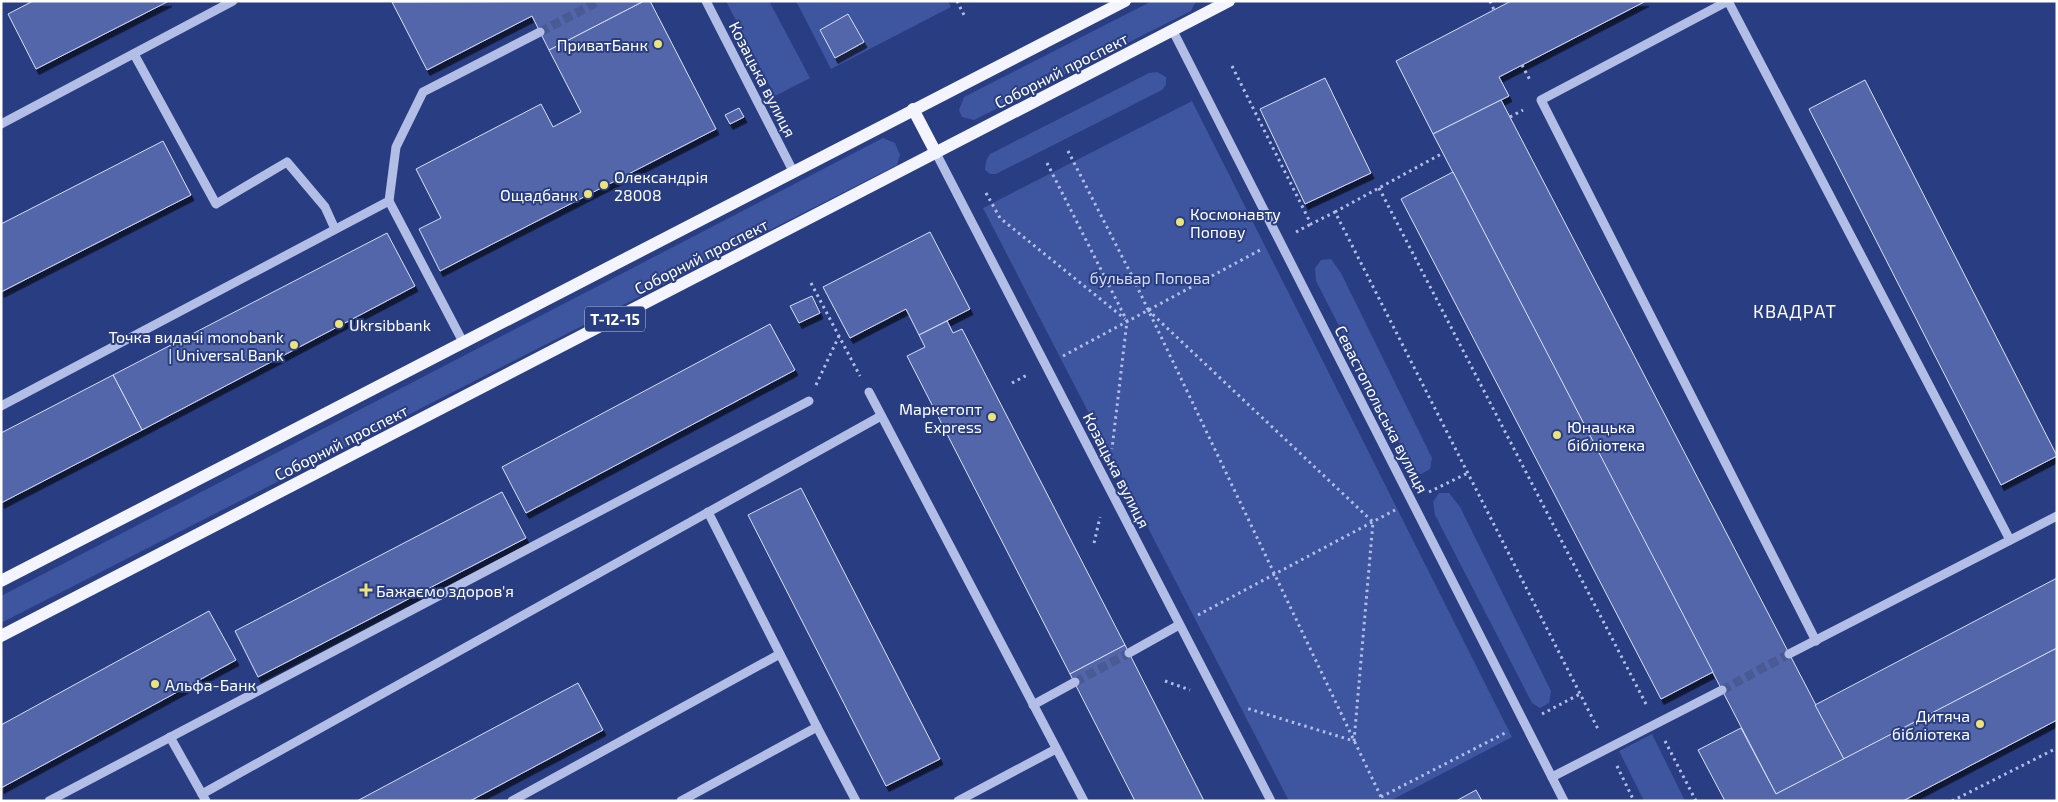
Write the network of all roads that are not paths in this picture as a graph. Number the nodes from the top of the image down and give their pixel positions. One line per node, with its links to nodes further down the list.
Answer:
1 (233, 1): 8 (street)
2 (706, 1): 12 (street, Козацька вулиця)
3 (1125, 1): 9 (main road, Соборний проспект)
4 (1229, 1): 6 (main road, Соборний проспект / Т-12-15)
5 (1728, 1): 22 (street); 26 (street)
6 (1173, 31): 11 (main road, Соборний проспект / Т-12-15); 36 (street, Севастопольська вулиця)
7 (540, 32): 13 (street)
8 (134, 54): 10 (street); 14 (street)
9 (913, 109): 11 (main road); 12 (main road, Соборний проспект)
10 (1, 124)
11 (936, 153): 24 (street, Козацька вулиця); 25 (main road, Соборний проспект / Т-12-15)
12 (793, 171): 15 (main road, Соборний проспект)
13 (389, 201): 14 (street); 15 (street)
14 (335, 228): 18 (street)
15 (463, 342): 23 (main road, Соборний проспект)
16 (869, 392): 19 (street)
17 (809, 401): 34 (street)
18 (1, 406)
19 (881, 416): 20 (street); 32 (street)
20 (708, 512): 29 (street); 37 (street)
21 (2057, 516): 22 (street)
22 (2010, 540): 26 (street)
23 (1, 581)
24 (1179, 625): 27 (street); 44 (street, Козацька вулиця)
25 (1, 636)
26 (1816, 641): 28 (street)
27 (1129, 653)
28 (1789, 654)
29 (778, 655): 33 (street); 39 (street)
30 (1075, 682): 32 (street)
31 (1722, 690): 36 (street)
32 (1033, 705): 35 (street)
33 (817, 727): 40 (street); 41 (street)
34 (170, 737): 37 (street); 38 (street)
35 (1056, 749): 42 (street); 43 (street)
36 (1552, 777): 45 (street, Севастопольська вулиця)
37 (204, 797)
38 (49, 801)
39 (512, 801)
40 (681, 801)
41 (856, 801)
42 (958, 801)
43 (1084, 801)
44 (1270, 801)
45 (1564, 801)

